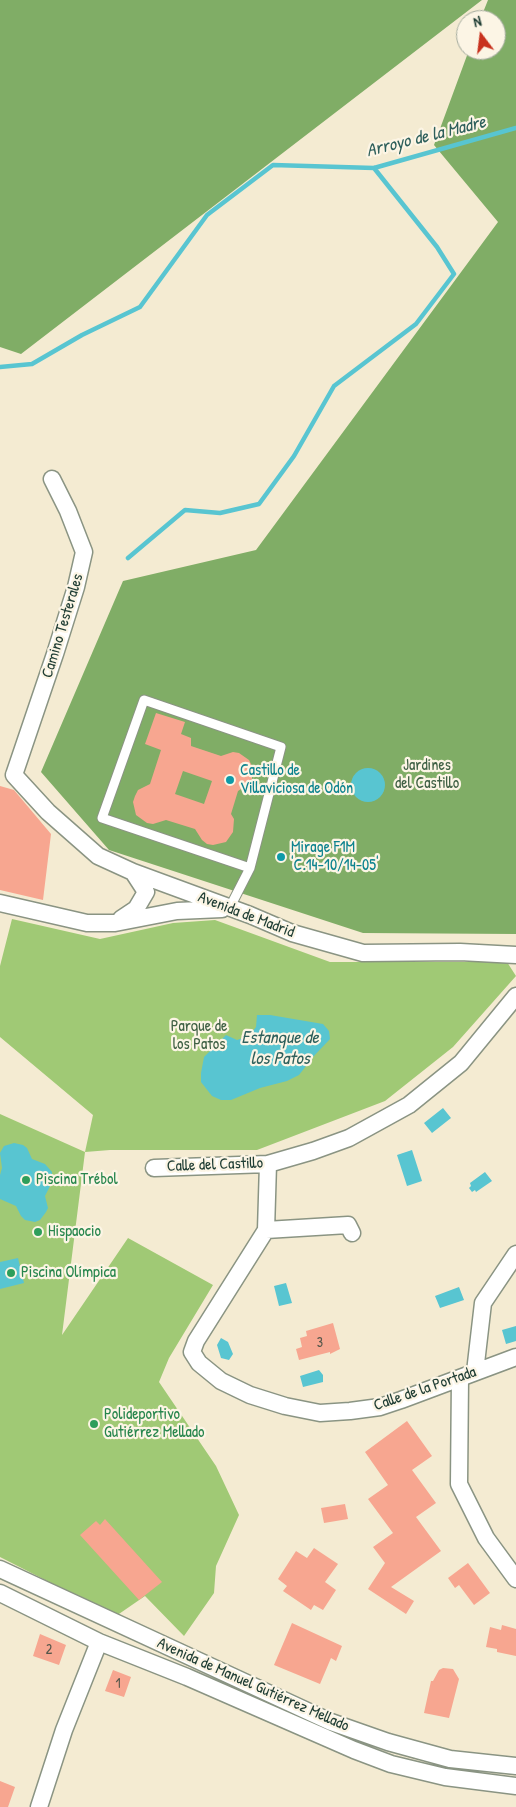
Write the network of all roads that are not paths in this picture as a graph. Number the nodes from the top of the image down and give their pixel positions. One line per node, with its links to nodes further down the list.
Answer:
1 (52, 479): 2 (street, Camino Testerales)
2 (7, 774): 4 (street, Avenida de Madrid)
3 (250, 868): 3 (lane); 6 (lane)
4 (133, 872): 6 (street, Avenida de Madrid); 7 (street)
5 (0, 903): 7 (street)
6 (229, 909): 7 (street); 8 (street, Avenida de Madrid)
7 (115, 923)
8 (516, 955)
9 (516, 996): 10 (street, Calle del Castillo)
10 (268, 1164): 11 (street, Calle del Castillo); 12 (street)
11 (154, 1168)
12 (266, 1230): 13 (street); 16 (street, Calle de la Portada)
13 (352, 1233)
14 (516, 1254): 16 (street)
15 (516, 1357): 16 (street, Calle de la Portada)
16 (468, 1375): 18 (street)
17 (0, 1570): 21 (street, Avenida de Manuel Gutiérrez Mellado)
18 (516, 1579)
19 (0, 1593): 20 (street, Avenida de Manuel Gutiérrez Mellado)
20 (99, 1642): 22 (street, Avenida de Manuel Gutiérrez Mellado); 23 (street)
21 (516, 1766)
22 (516, 1786)
23 (38, 1807)

